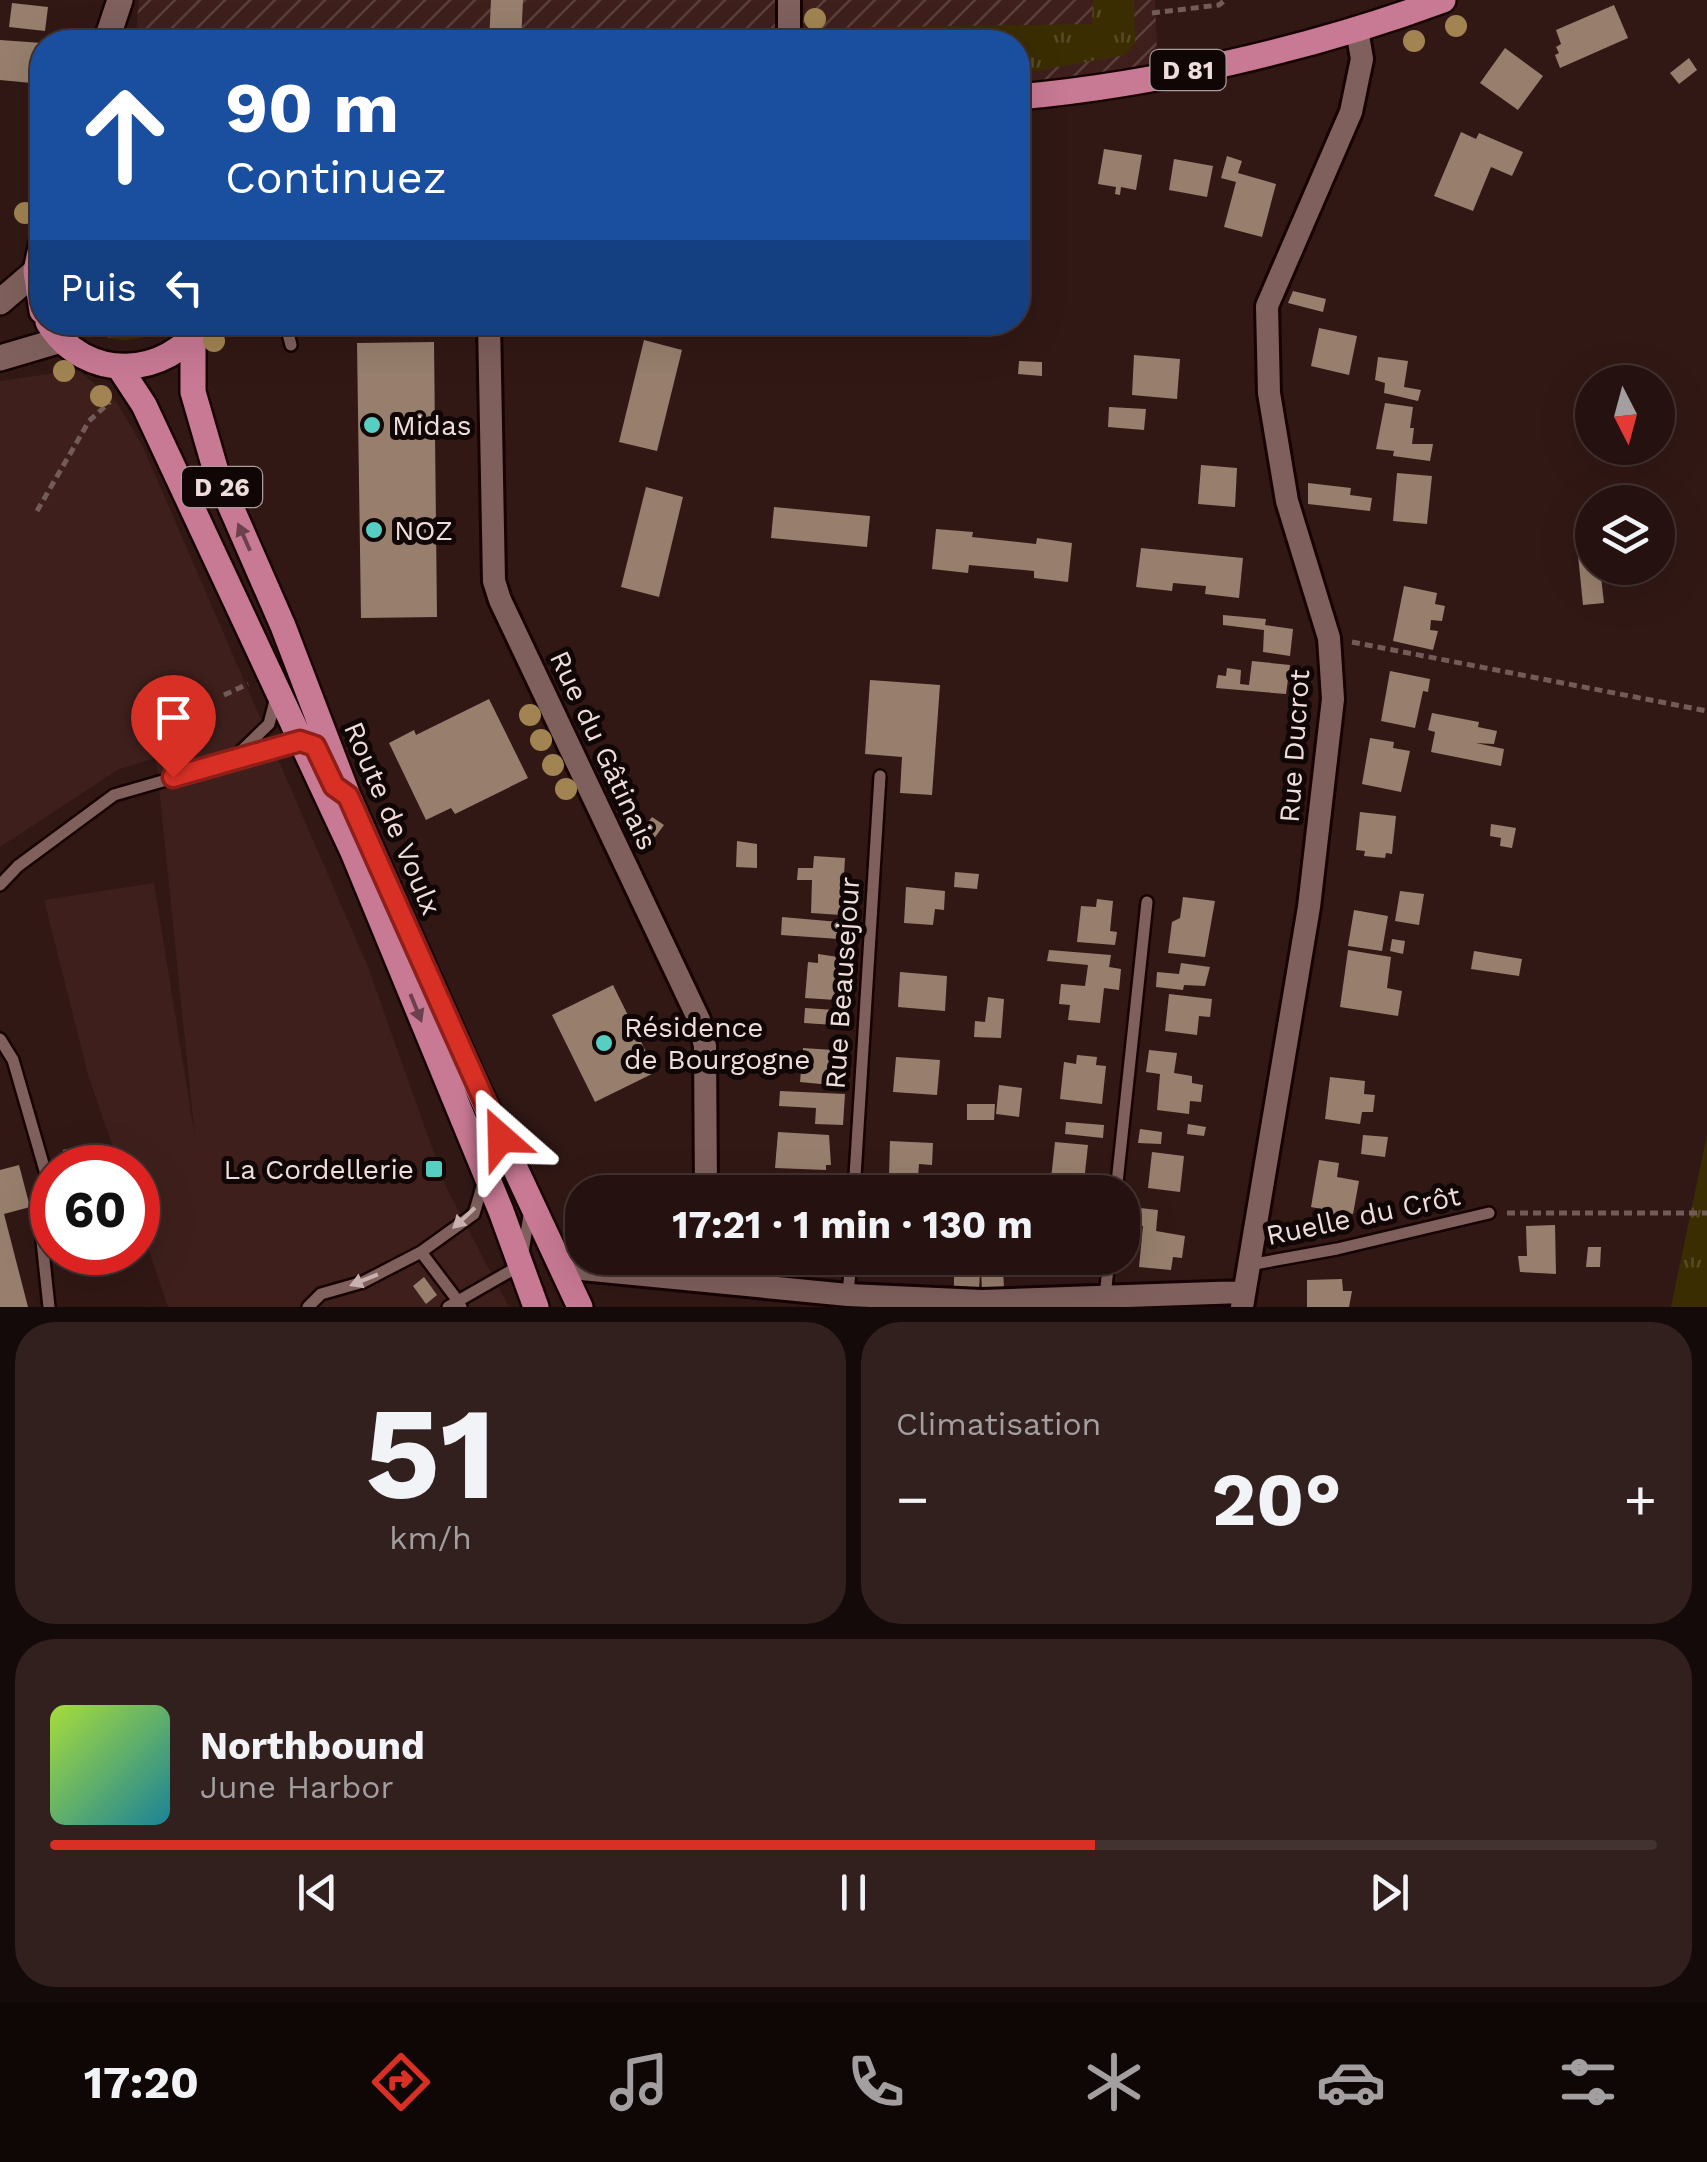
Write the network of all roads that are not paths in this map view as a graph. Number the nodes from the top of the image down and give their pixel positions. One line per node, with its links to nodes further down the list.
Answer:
1 (120, 0): 5 (main road); 6 (main road)
2 (789, 0): 7 (street)
3 (1443, 0): 4 (main road, D 81)
4 (1392, 10): 8 (main road, D 81)
5 (110, 30)
6 (119, 30)
7 (790, 30)
8 (1357, 30): 9 (main road, D 81); 38 (street, Rue Ducrot)
9 (1030, 96)
10 (30, 276): 11 (main road)
11 (0, 302)
12 (47, 335): 19 (main road)
13 (60, 335): 20 (main road)
14 (195, 335): 20 (main road)
15 (199, 335): 21 (main road, Route de Voulx / D 26, one-way to 15)
16 (288, 335): 18 (lane)
17 (489, 335): 31 (street, Rue du Gâtinais)
18 (292, 346)
19 (0, 358)
20 (119, 367): 22 (main road, Route de Voulx / D 26)
21 (282, 626): 23 (lane); 26 (main road, Route de Voulx / D 26)
22 (267, 687): 23 (main road, Route de Voulx / D 26); 24 (lane)
23 (300, 741): 24 (lane); 26 (lane); 30 (main road, Route de Voulx / D 26, one-way to 30)
24 (232, 759): 27 (lane)
25 (880, 776): 32 (lane, Rue Beausejour)
26 (348, 796): 34 (main road, Route de Voulx / D 26)
27 (0, 885)
28 (1147, 902): 33 (lane)
29 (0, 1038): 48 (lane)
30 (484, 1170): 36 (lane, one-way to 36); 37 (main road, Route de Voulx / D 26)
31 (706, 1175)
32 (855, 1175)
33 (1118, 1175)
34 (531, 1202): 37 (lane); 39 (main road, Route de Voulx / D 26)
35 (1489, 1214): 38 (lane, Ruelle du Crôt)
36 (421, 1252): 47 (lane); 49 (lane, one-way to 49)
37 (521, 1265): 47 (lane); 50 (main road, Route de Voulx / D 26)
38 (1247, 1266): 46 (street, Rue Ducrot)
39 (562, 1267): 40 (street); 51 (main road, Route de Voulx / D 26)
40 (565, 1267)
41 (739, 1275): 44 (street)
42 (849, 1275): 44 (lane)
43 (1107, 1275): 45 (lane)
44 (848, 1294): 45 (street)
45 (1105, 1296): 46 (street)
46 (1242, 1300)
47 (456, 1305)
48 (49, 1307)
49 (308, 1307)
50 (536, 1307)
51 (580, 1307)

